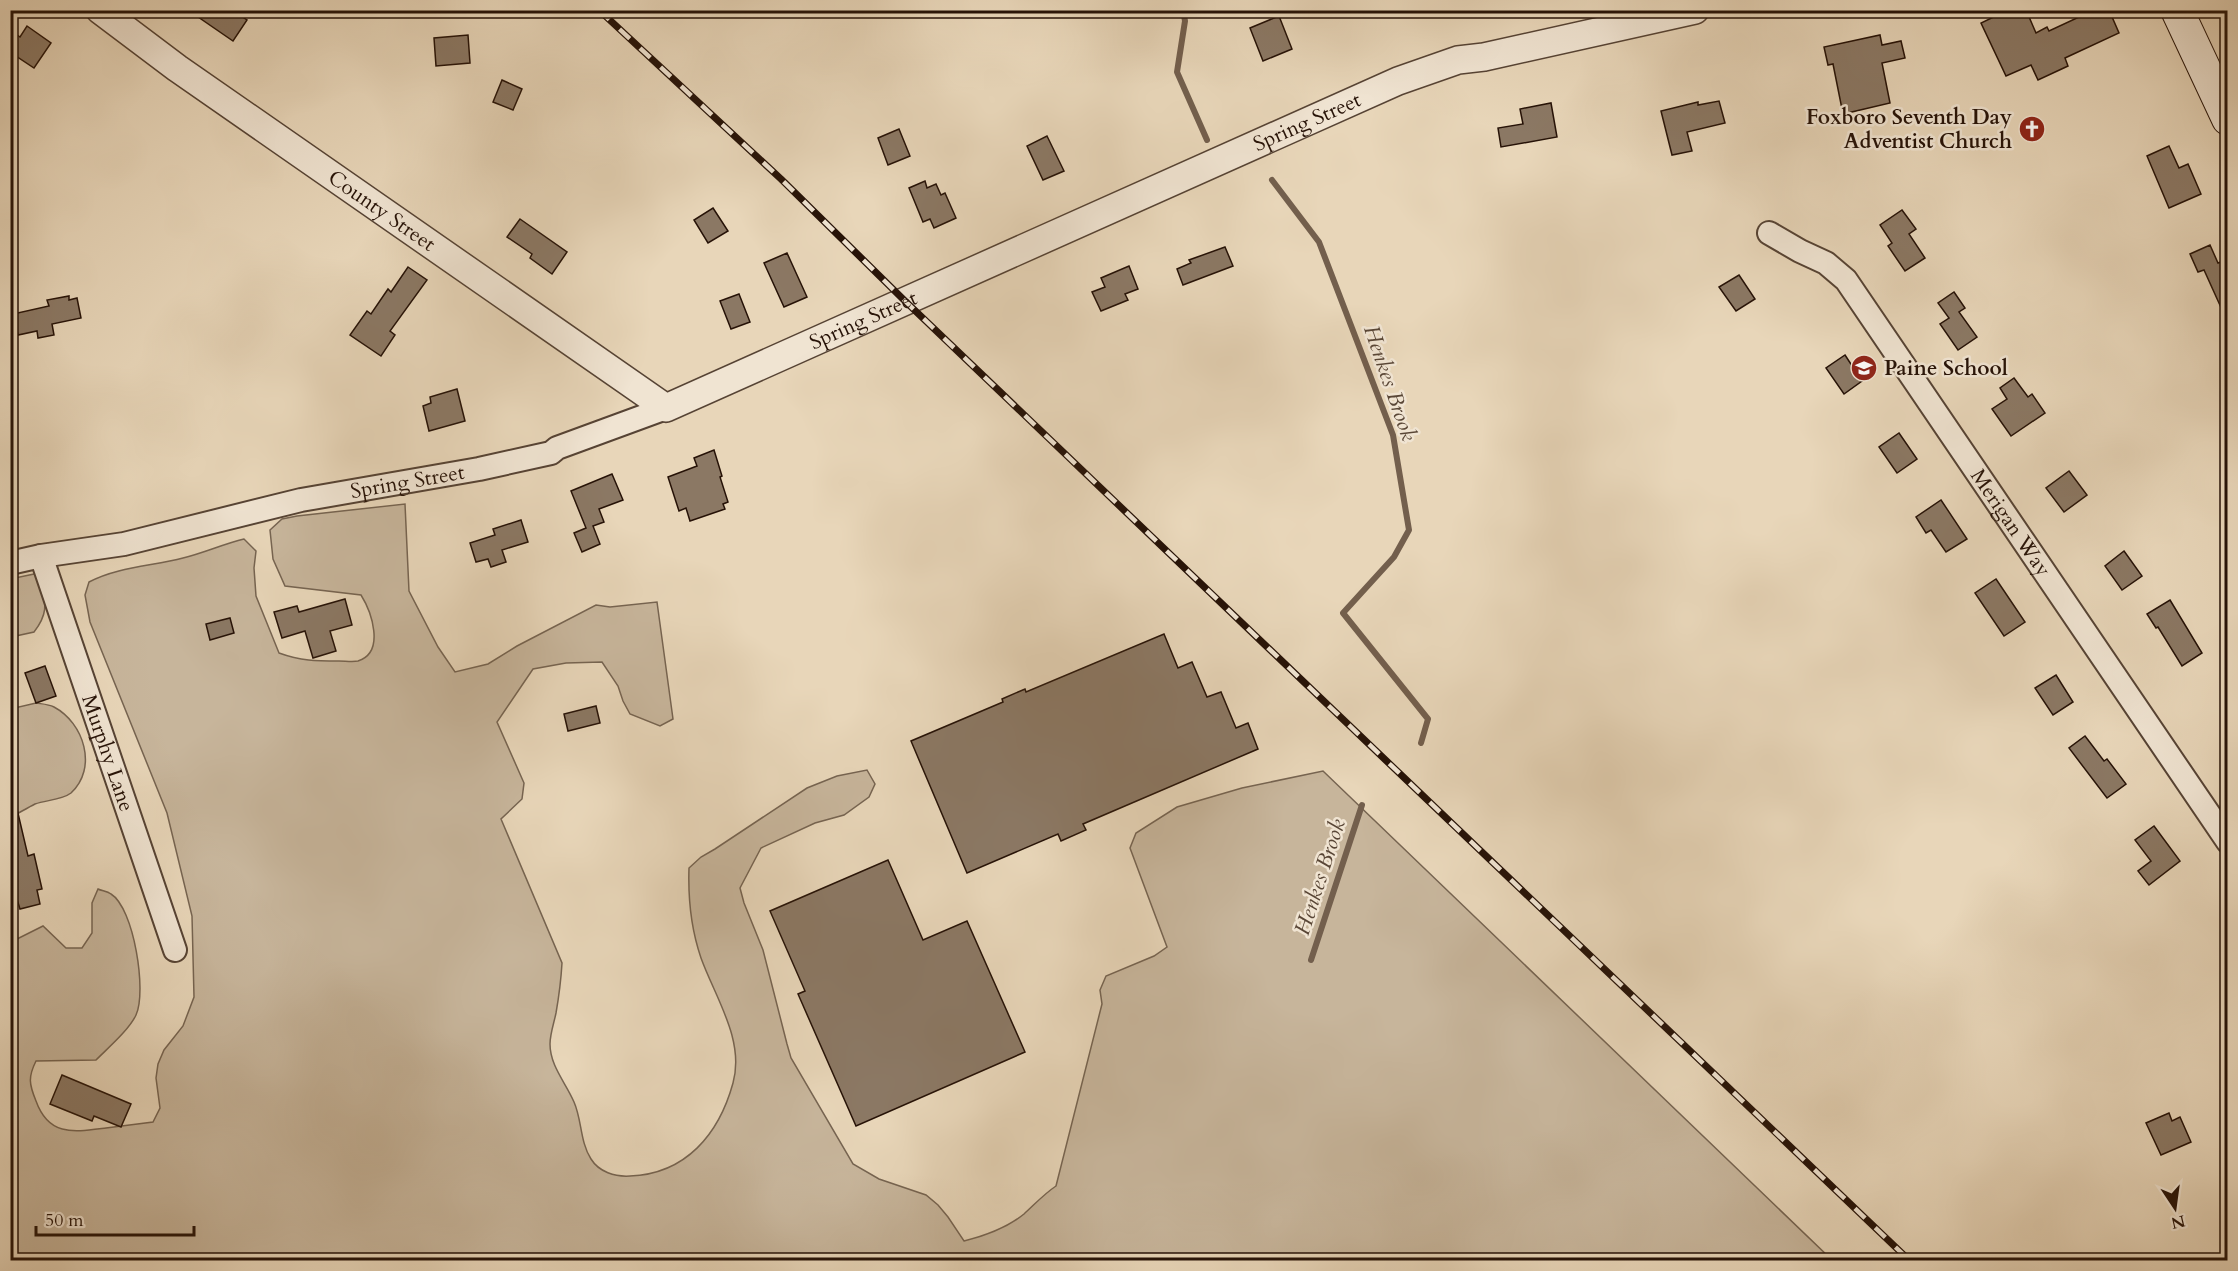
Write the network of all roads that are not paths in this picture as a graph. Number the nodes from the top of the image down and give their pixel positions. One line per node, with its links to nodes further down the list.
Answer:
1 (100, 10): 6 (street, County Street)
2 (1695, 10): 6 (street, Spring Street)
3 (2176, 10): 4 (main road)
4 (2228, 119)
5 (1768, 233): 9 (street, Merigan Way)
6 (666, 408): 7 (street, Spring Street)
7 (41, 556): 8 (street, Spring Street); 10 (street, Murphy Lane)
8 (10, 563)
9 (2228, 842)
10 (174, 950)

